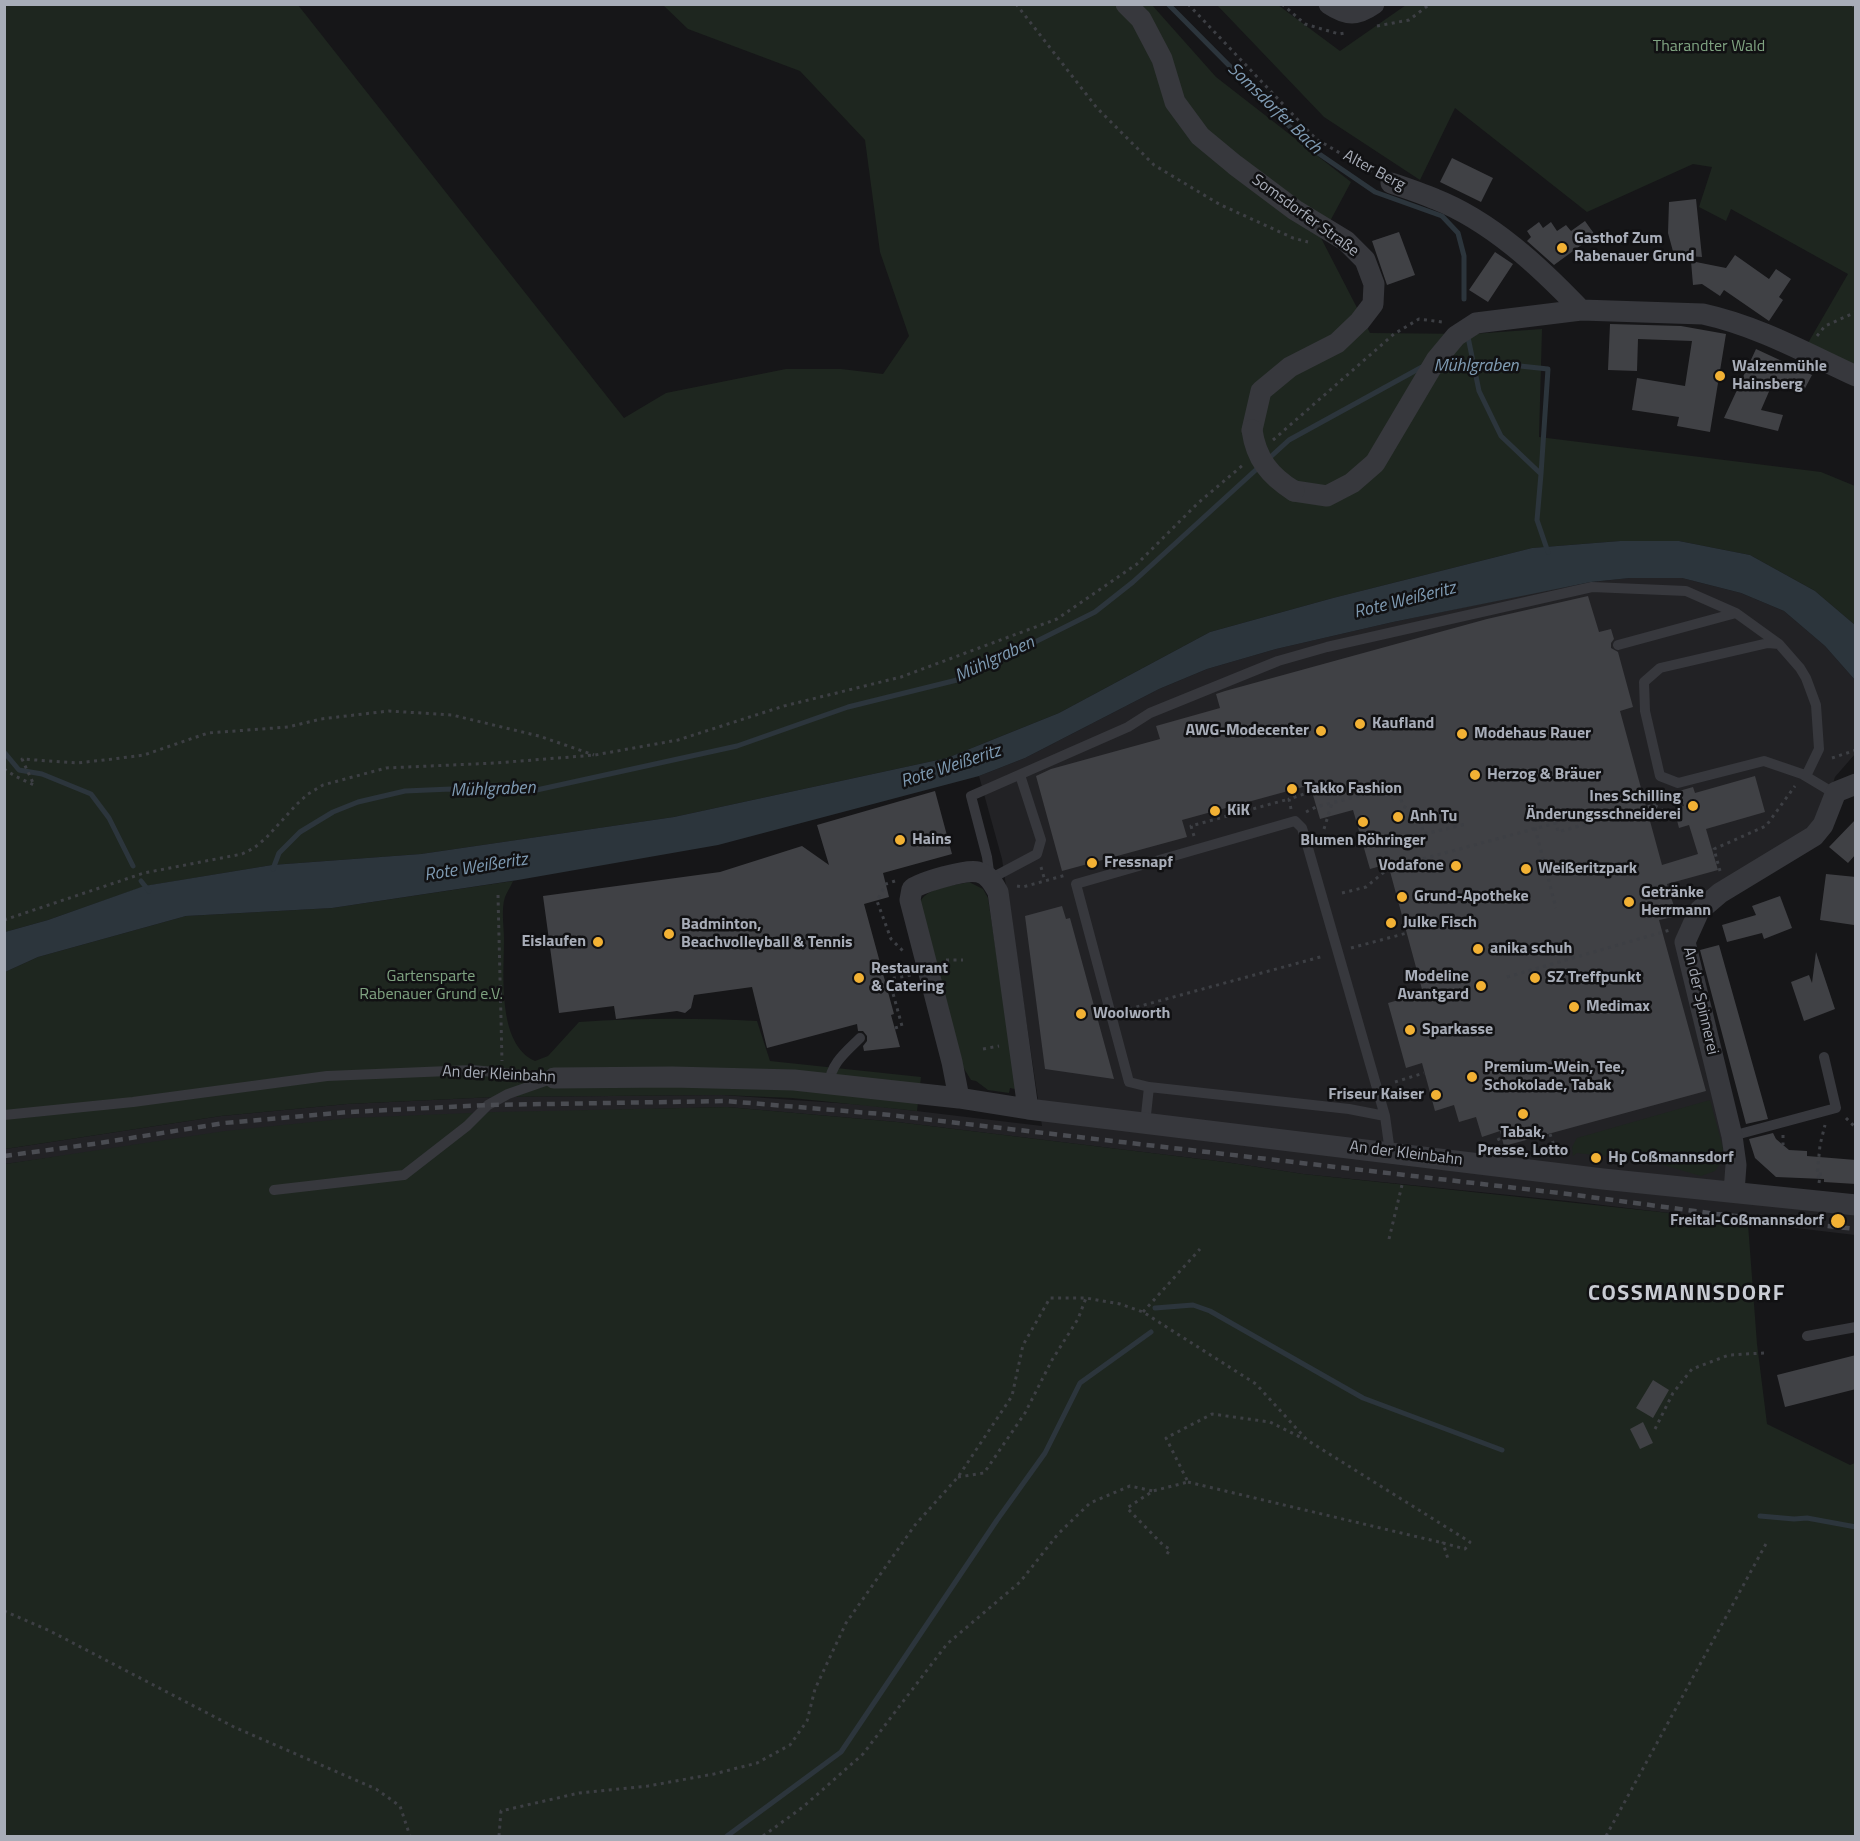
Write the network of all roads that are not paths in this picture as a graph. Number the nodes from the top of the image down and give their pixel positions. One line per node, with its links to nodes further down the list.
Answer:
1 (1126, 4): 5 (street, Somsdorfer Straße, bridge)
2 (1329, 4): 3 (street)
3 (1374, 4)
4 (1391, 183): 5 (street, Alter Berg)
5 (1581, 310): 6 (street, Somsdorfer Straße)
6 (1856, 376)
7 (1736, 613): 8 (lane); 9 (lane); 10 (lane)
8 (1779, 644): 11 (lane); 11 (lane)
9 (1618, 645)
10 (1020, 775): 13 (lane); 13 (lane)
11 (1804, 775): 12 (lane)
12 (1846, 788): 24 (street, An der Spinnerei)
13 (990, 879): 19 (street); 20 (street)
14 (860, 1038): 17 (lane)
15 (1824, 1057): 24 (lane)
16 (554, 1078): 17 (street, An der Kleinbahn); 21 (lane, An der Kleinbahn); 26 (lane)
17 (829, 1084): 19 (street, An der Kleinbahn)
18 (1149, 1087): 22 (lane); 22 (lane); 23 (lane)
19 (959, 1098): 20 (street, An der Kleinbahn)
20 (1028, 1109): 23 (street, An der Kleinbahn)
21 (4, 1115)
22 (1385, 1116): 25 (lane)
23 (1145, 1124): 25 (street, An der Kleinbahn)
24 (1732, 1136): 27 (street, An der Spinnerei)
25 (1390, 1152): 27 (street, An der Kleinbahn)
26 (274, 1190)
27 (1734, 1192): 28 (street, An der Kleinbahn)
28 (1856, 1205)
29 (1856, 1327): 30 (lane)
30 (1807, 1336)

